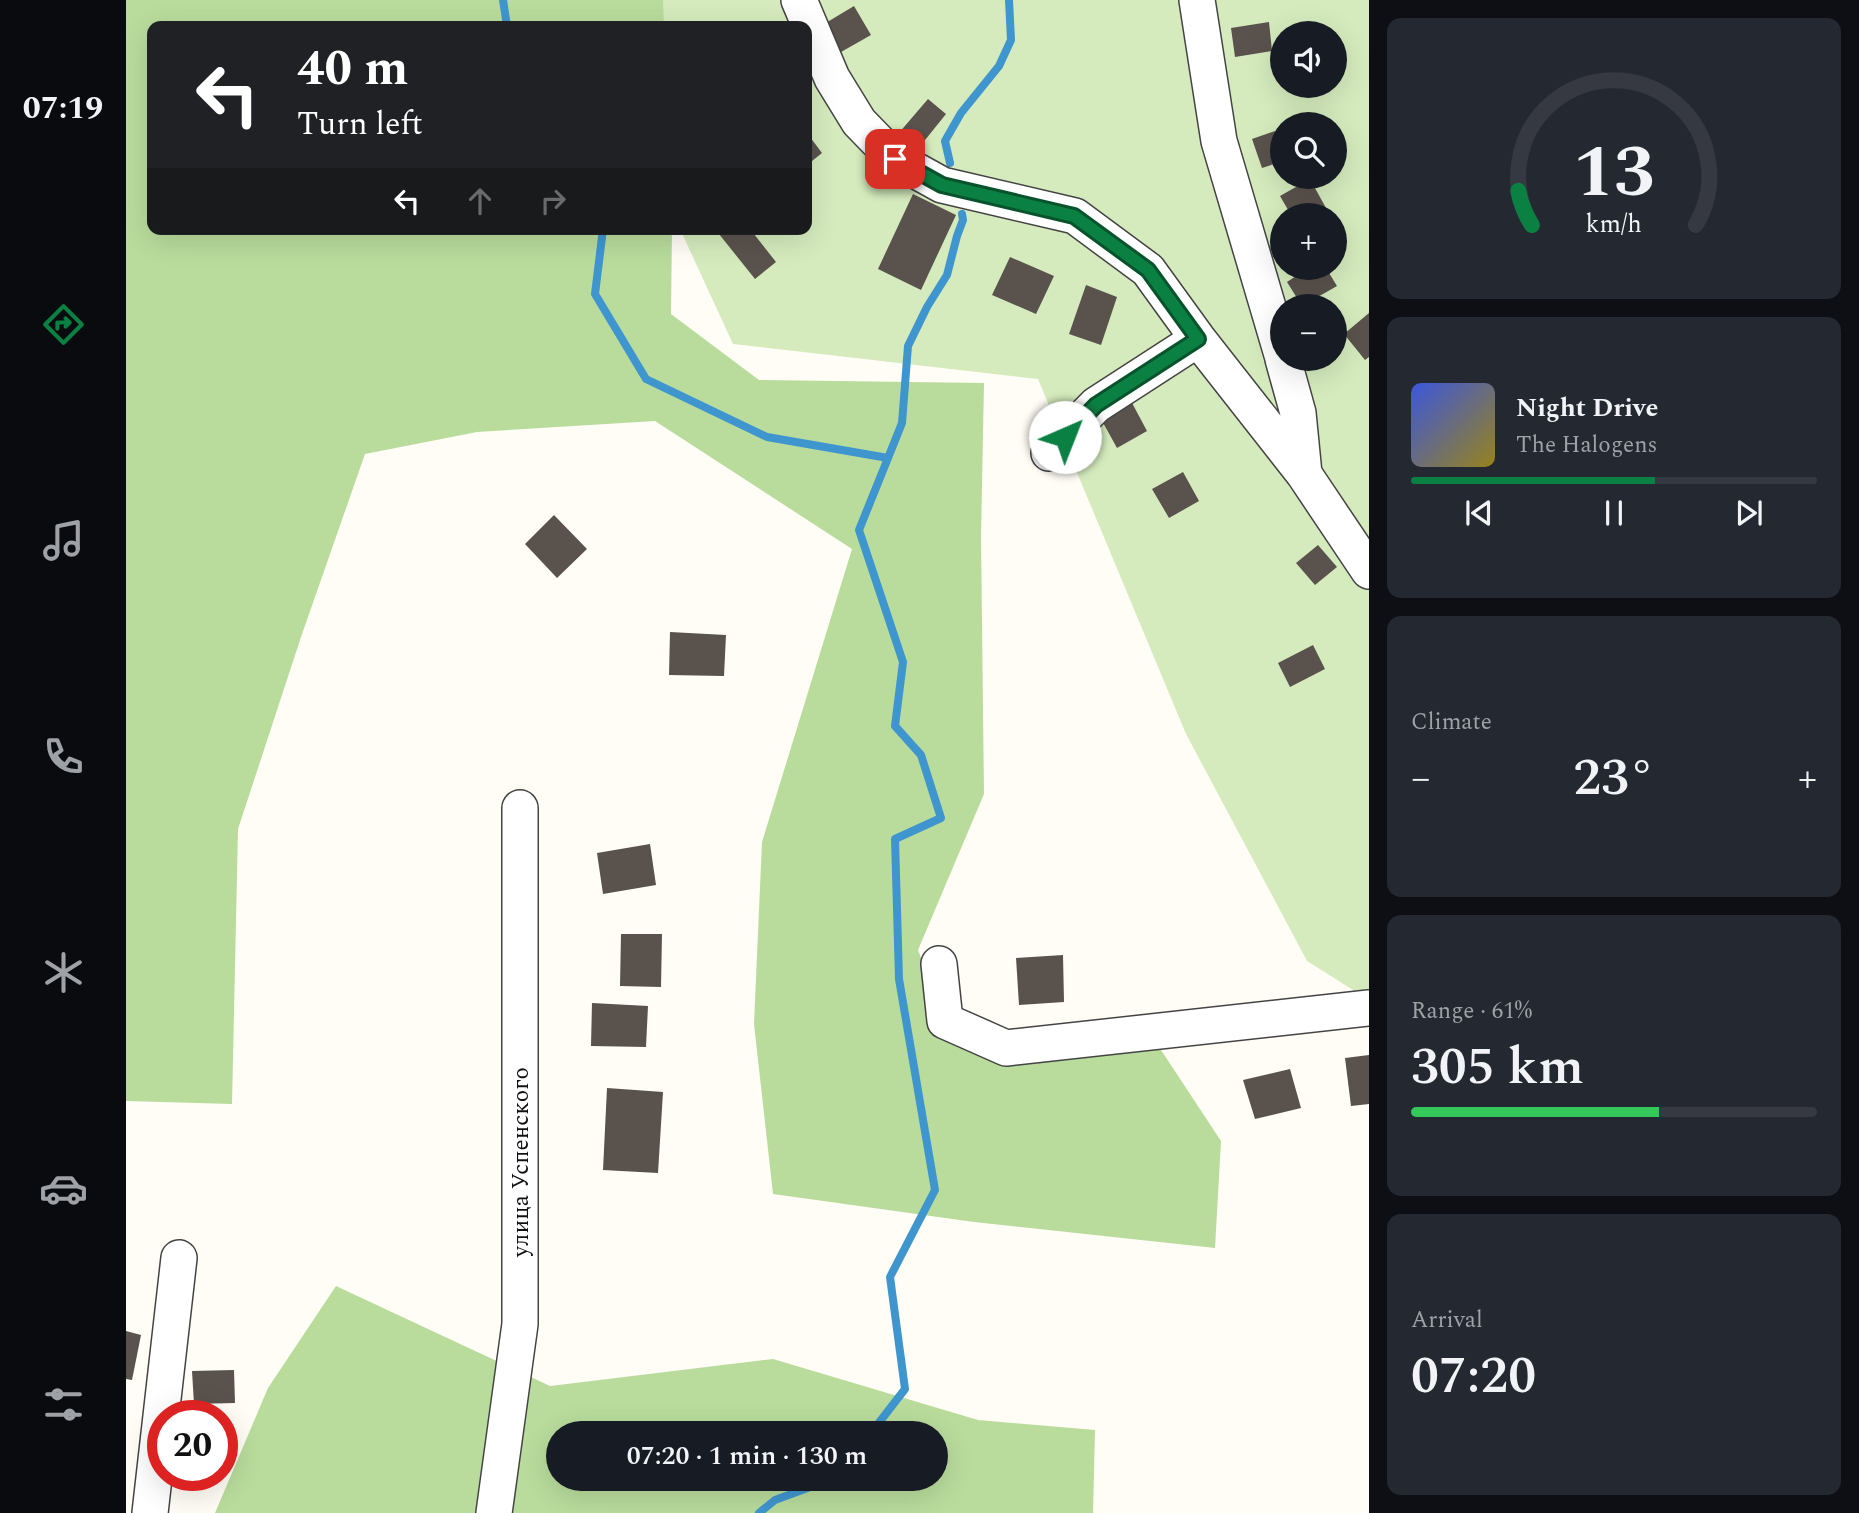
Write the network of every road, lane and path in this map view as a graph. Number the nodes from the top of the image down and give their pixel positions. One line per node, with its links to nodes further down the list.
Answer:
1 (799, 0): 3 (street)
2 (1197, 0): 5 (street)
3 (808, 21)
4 (812, 31): 6 (street)
5 (1270, 315)
6 (1198, 339): 8 (street); 9 (street)
7 (1286, 371): 9 (street)
8 (1049, 453)
9 (1304, 474): 10 (street)
10 (1369, 571)
11 (520, 808): 16 (street, улица Успенского)
12 (939, 964): 13 (street)
13 (1369, 1009)
14 (179, 1258): 15 (street)
15 (150, 1513)
16 (494, 1513)

